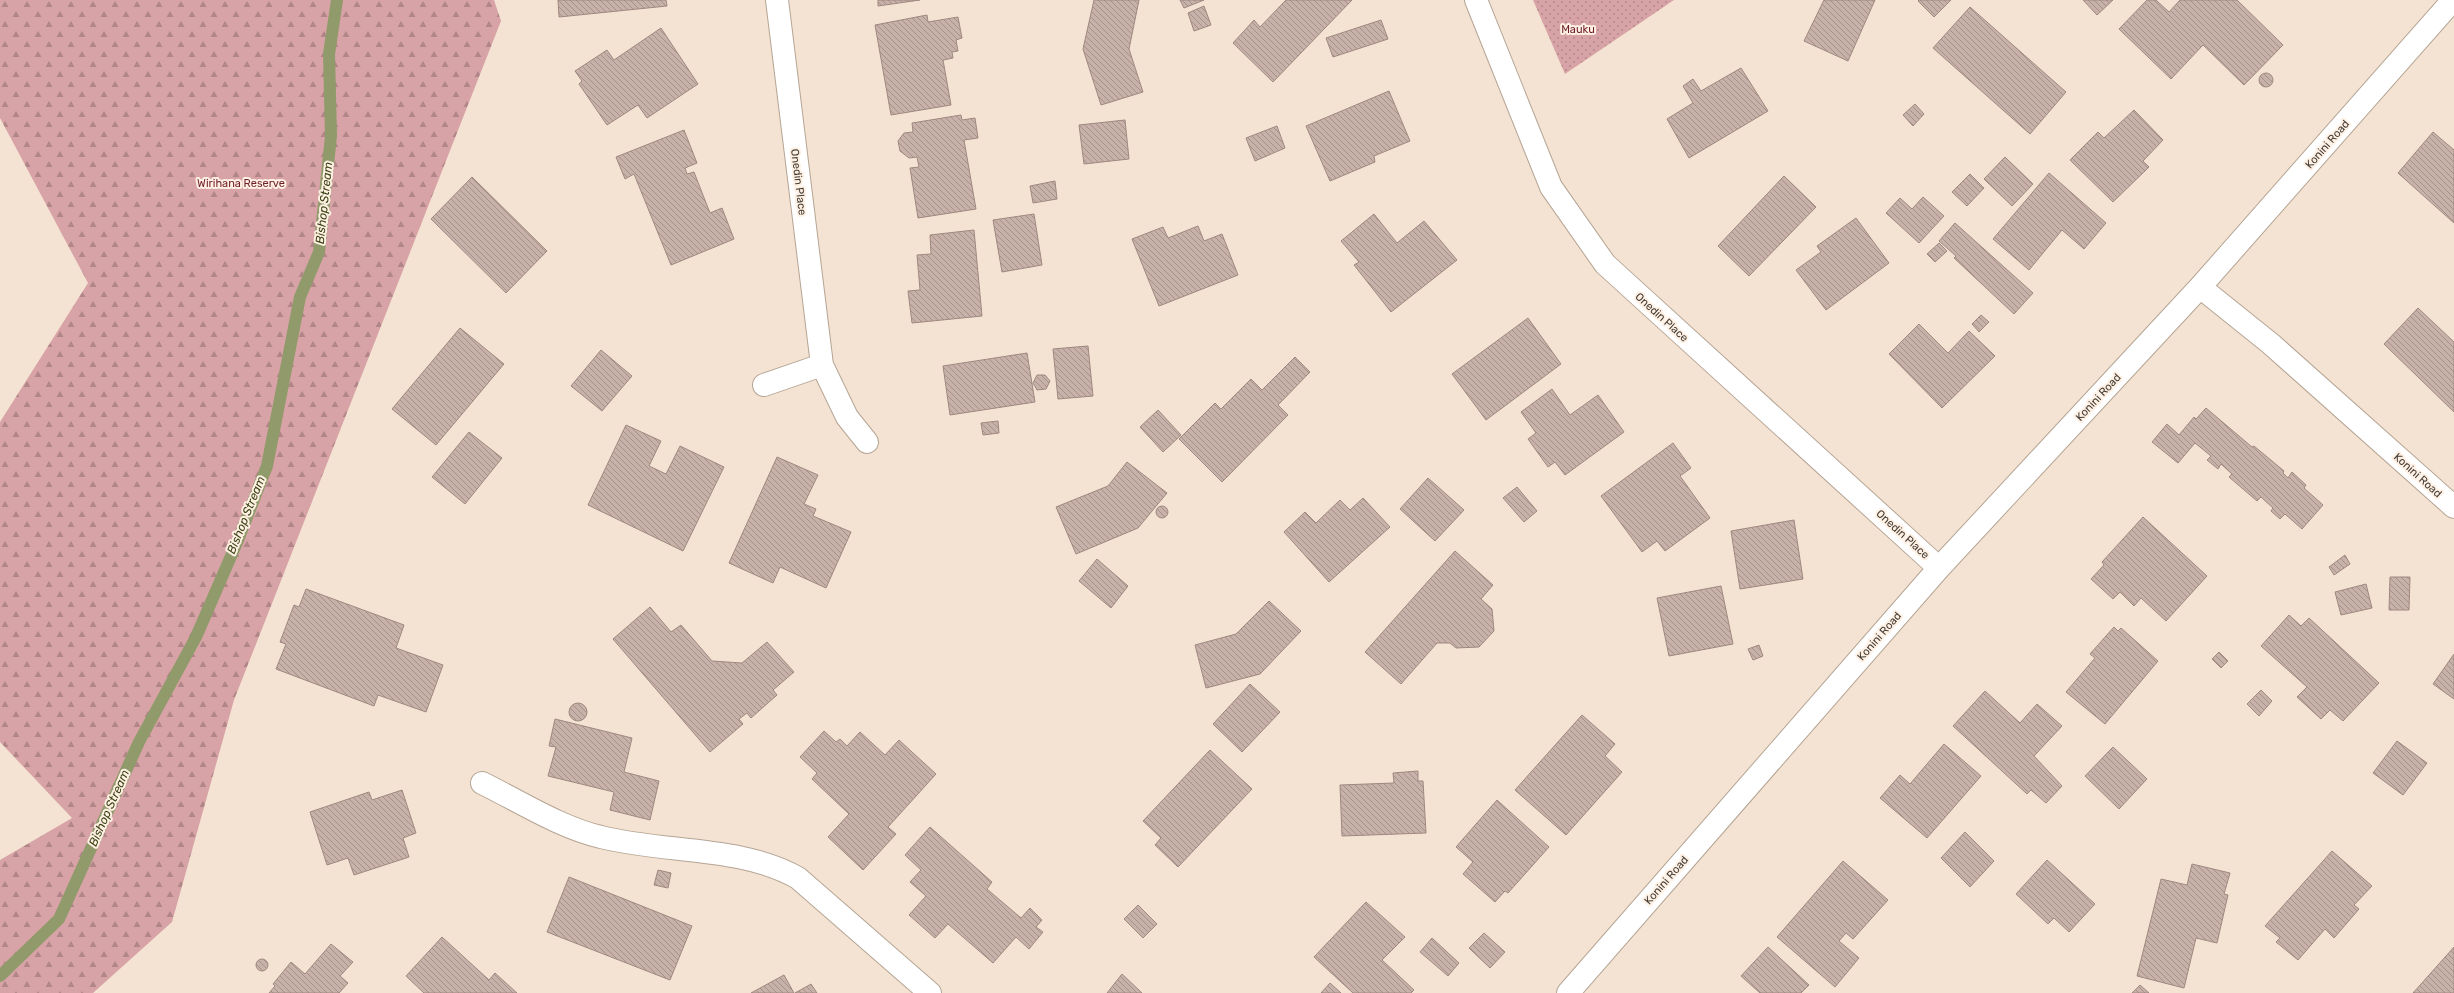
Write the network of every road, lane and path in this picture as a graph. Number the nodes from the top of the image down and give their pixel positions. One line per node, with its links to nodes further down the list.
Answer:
1 (777, 0): 5 (street, Onedin Place)
2 (1476, 0): 9 (street, Onedin Place)
3 (2453, 0): 4 (street, Konini Road)
4 (2200, 287): 8 (street, Konini Road); 9 (street, Konini Road)
5 (822, 365): 6 (street); 7 (street, Onedin Place)
6 (764, 385)
7 (867, 442)
8 (2454, 507)
9 (1940, 568): 12 (street, Konini Road)
10 (482, 783): 11 (street)
11 (930, 993)
12 (1568, 993)

